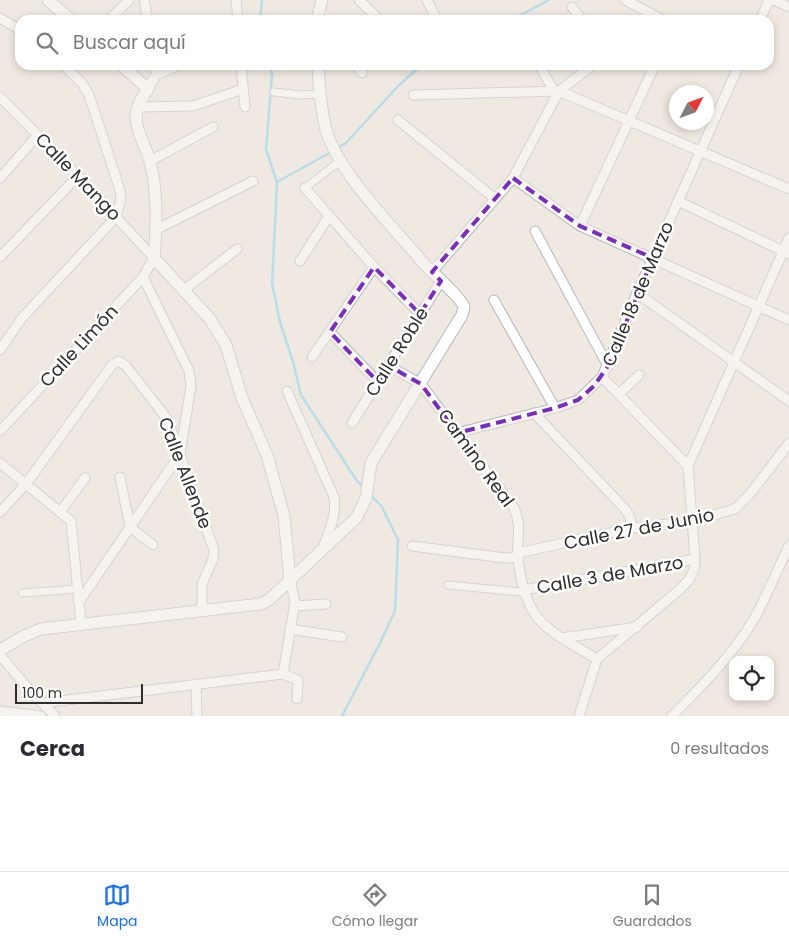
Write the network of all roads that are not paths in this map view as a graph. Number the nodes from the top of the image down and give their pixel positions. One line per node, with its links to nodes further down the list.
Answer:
1 (48, 0): 12 (street)
2 (129, 0): 13 (street)
3 (144, 0): 14 (street)
4 (236, 0): 15 (street)
5 (358, 0): 16 (street)
6 (427, 0): 17 (street)
7 (625, 0): 19 (street)
8 (769, 0): 20 (street)
9 (773, 0): 11 (street)
10 (572, 7): 18 (street)
11 (789, 7)
12 (65, 15)
13 (114, 15)
14 (147, 15)
15 (238, 15)
16 (374, 15)
17 (434, 15)
18 (578, 15)
19 (646, 15)
20 (762, 15)
21 (0, 18): 22 (street)
22 (15, 27)
23 (68, 70): 61 (street)
24 (127, 70): 36 (street)
25 (157, 70): 35 (street)
26 (168, 70): 35 (street)
27 (241, 70): 37 (street)
28 (318, 70): 40 (street)
29 (360, 70): 34 (street)
30 (542, 70): 38 (street)
31 (586, 70): 38 (street)
32 (653, 70): 46 (street)
33 (738, 70): 49 (street, Calle 18 de Marzo)
34 (362, 74)
35 (156, 75): 36 (street)
36 (148, 89): 43 (street)
37 (243, 89): 43 (street); 44 (street)
38 (556, 91): 41 (street); 46 (street); 54 (street)
39 (274, 92): 40 (street)
40 (320, 94): 50 (street)
41 (413, 95)
42 (0, 97): 48 (street, Calle Mango)
43 (136, 107): 51 (street)
44 (245, 107)
45 (398, 120): 58 (street)
46 (629, 120): 49 (street); 62 (street)
47 (213, 127): 51 (street)
48 (38, 135): 52 (street, Calle Mango); 53 (street)
49 (701, 151): 57 (street); 59 (street, Calle 18 de Marzo)
50 (340, 160): 56 (street); 73 (street)
51 (150, 161): 63 (street)
52 (78, 176): 61 (street, Calle Mango); 68 (street)
53 (0, 178)
54 (513, 178): 58 (street); 62 (street)
55 (252, 181): 63 (street)
56 (305, 188): 60 (street)
57 (789, 189)
58 (494, 198): 73 (street)
59 (678, 201): 67 (street); 70 (street, Calle 18 de Marzo)
60 (329, 216): 71 (street); 72 (street)
61 (116, 217): 69 (street, Calle Mango); 83 (street)
62 (580, 226): 70 (street)
63 (157, 229): 69 (street)
64 (536, 231): 87 (street)
65 (789, 238): 67 (street)
66 (237, 249): 76 (street)
67 (786, 252): 79 (street)
68 (0, 258)
69 (154, 258): 74 (street, Calle Limón); 76 (street)
70 (653, 258): 77 (street, Calle 18 de Marzo); 79 (street)
71 (300, 261)
72 (374, 267): 80 (street); 82 (street)
73 (432, 272): 75 (street)
74 (144, 277): 98 (street, Calle Limón); 101 (street)
75 (441, 281): 80 (street, Calle Roble); 91 (street)
76 (184, 290): 118 (street)
77 (637, 293): 85 (street); 87 (street, Calle 18 de Marzo)
78 (494, 300): 95 (street)
79 (758, 308): 81 (street); 85 (street)
80 (420, 314): 86 (street, Calle Roble)
81 (789, 320)
82 (330, 332): 84 (street); 90 (street)
83 (0, 350)
84 (312, 357)
85 (735, 362): 94 (street); 103 (street)
86 (389, 366): 90 (street, Calle Roble); 91 (street, Camino Real)
87 (608, 366): 89 (street, Calle 18 de Marzo)
88 (639, 375): 93 (street)
89 (602, 378): 93 (street); 95 (street, Calle 18 de Marzo)
90 (379, 382): 97 (street, Calle Roble)
91 (421, 384): 99 (street, Camino Real); 115 (street)
92 (288, 391): 115 (street)
93 (619, 394): 103 (street)
94 (789, 401)
95 (555, 408): 96 (street, Calle 18 de Marzo)
96 (534, 413): 99 (street, Calle 18 de Marzo); 111 (street)
97 (352, 423)
98 (0, 431)
99 (457, 433): 116 (street, Camino Real)
100 (789, 443): 109 (street, Calle 27 de Junio)
101 (180, 454): 106 (street, Calle Allende); 110 (street); 126 (street, Calle Allende)
102 (0, 463): 106 (street)
103 (688, 466): 109 (street)
104 (120, 477): 110 (street)
105 (84, 478): 107 (street)
106 (26, 484): 107 (street); 108 (street, Calle Allende)
107 (61, 511): 120 (street)
108 (0, 512)
109 (693, 521): 111 (street, Calle 27 de Junio); 117 (street)
110 (130, 527): 112 (street); 123 (street)
111 (632, 528): 116 (street, Calle 27 de Junio)
112 (153, 545)
113 (412, 546): 116 (street, Calle 27 de Junio)
114 (789, 546): 144 (street)
115 (322, 548): 118 (street)
116 (518, 555): 121 (street, Camino Real)
117 (695, 560): 121 (street, Calle 3 de Marzo); 128 (street)
118 (290, 580): 125 (street); 126 (street)
119 (448, 585): 121 (street)
120 (78, 588): 122 (street); 123 (street)
121 (524, 590): 131 (street, Camino Real)
122 (22, 593)
123 (79, 602): 127 (street)
124 (326, 604): 125 (street)
125 (294, 606): 129 (street)
126 (202, 611): 127 (street)
127 (81, 623): 132 (street)
128 (637, 627): 131 (street); 134 (street)
129 (290, 629): 130 (street); 135 (street)
130 (342, 637)
131 (562, 638): 134 (street, Camino Real)
132 (0, 650)
133 (0, 655): 138 (street)
134 (597, 659): 143 (street)
135 (283, 674): 136 (street); 137 (street)
136 (196, 684): 138 (street); 142 (street)
137 (297, 699)
138 (42, 703): 141 (street)
139 (1, 711): 140 (street)
140 (41, 716)
141 (54, 716)
142 (197, 716)
143 (579, 716)
144 (672, 716)

